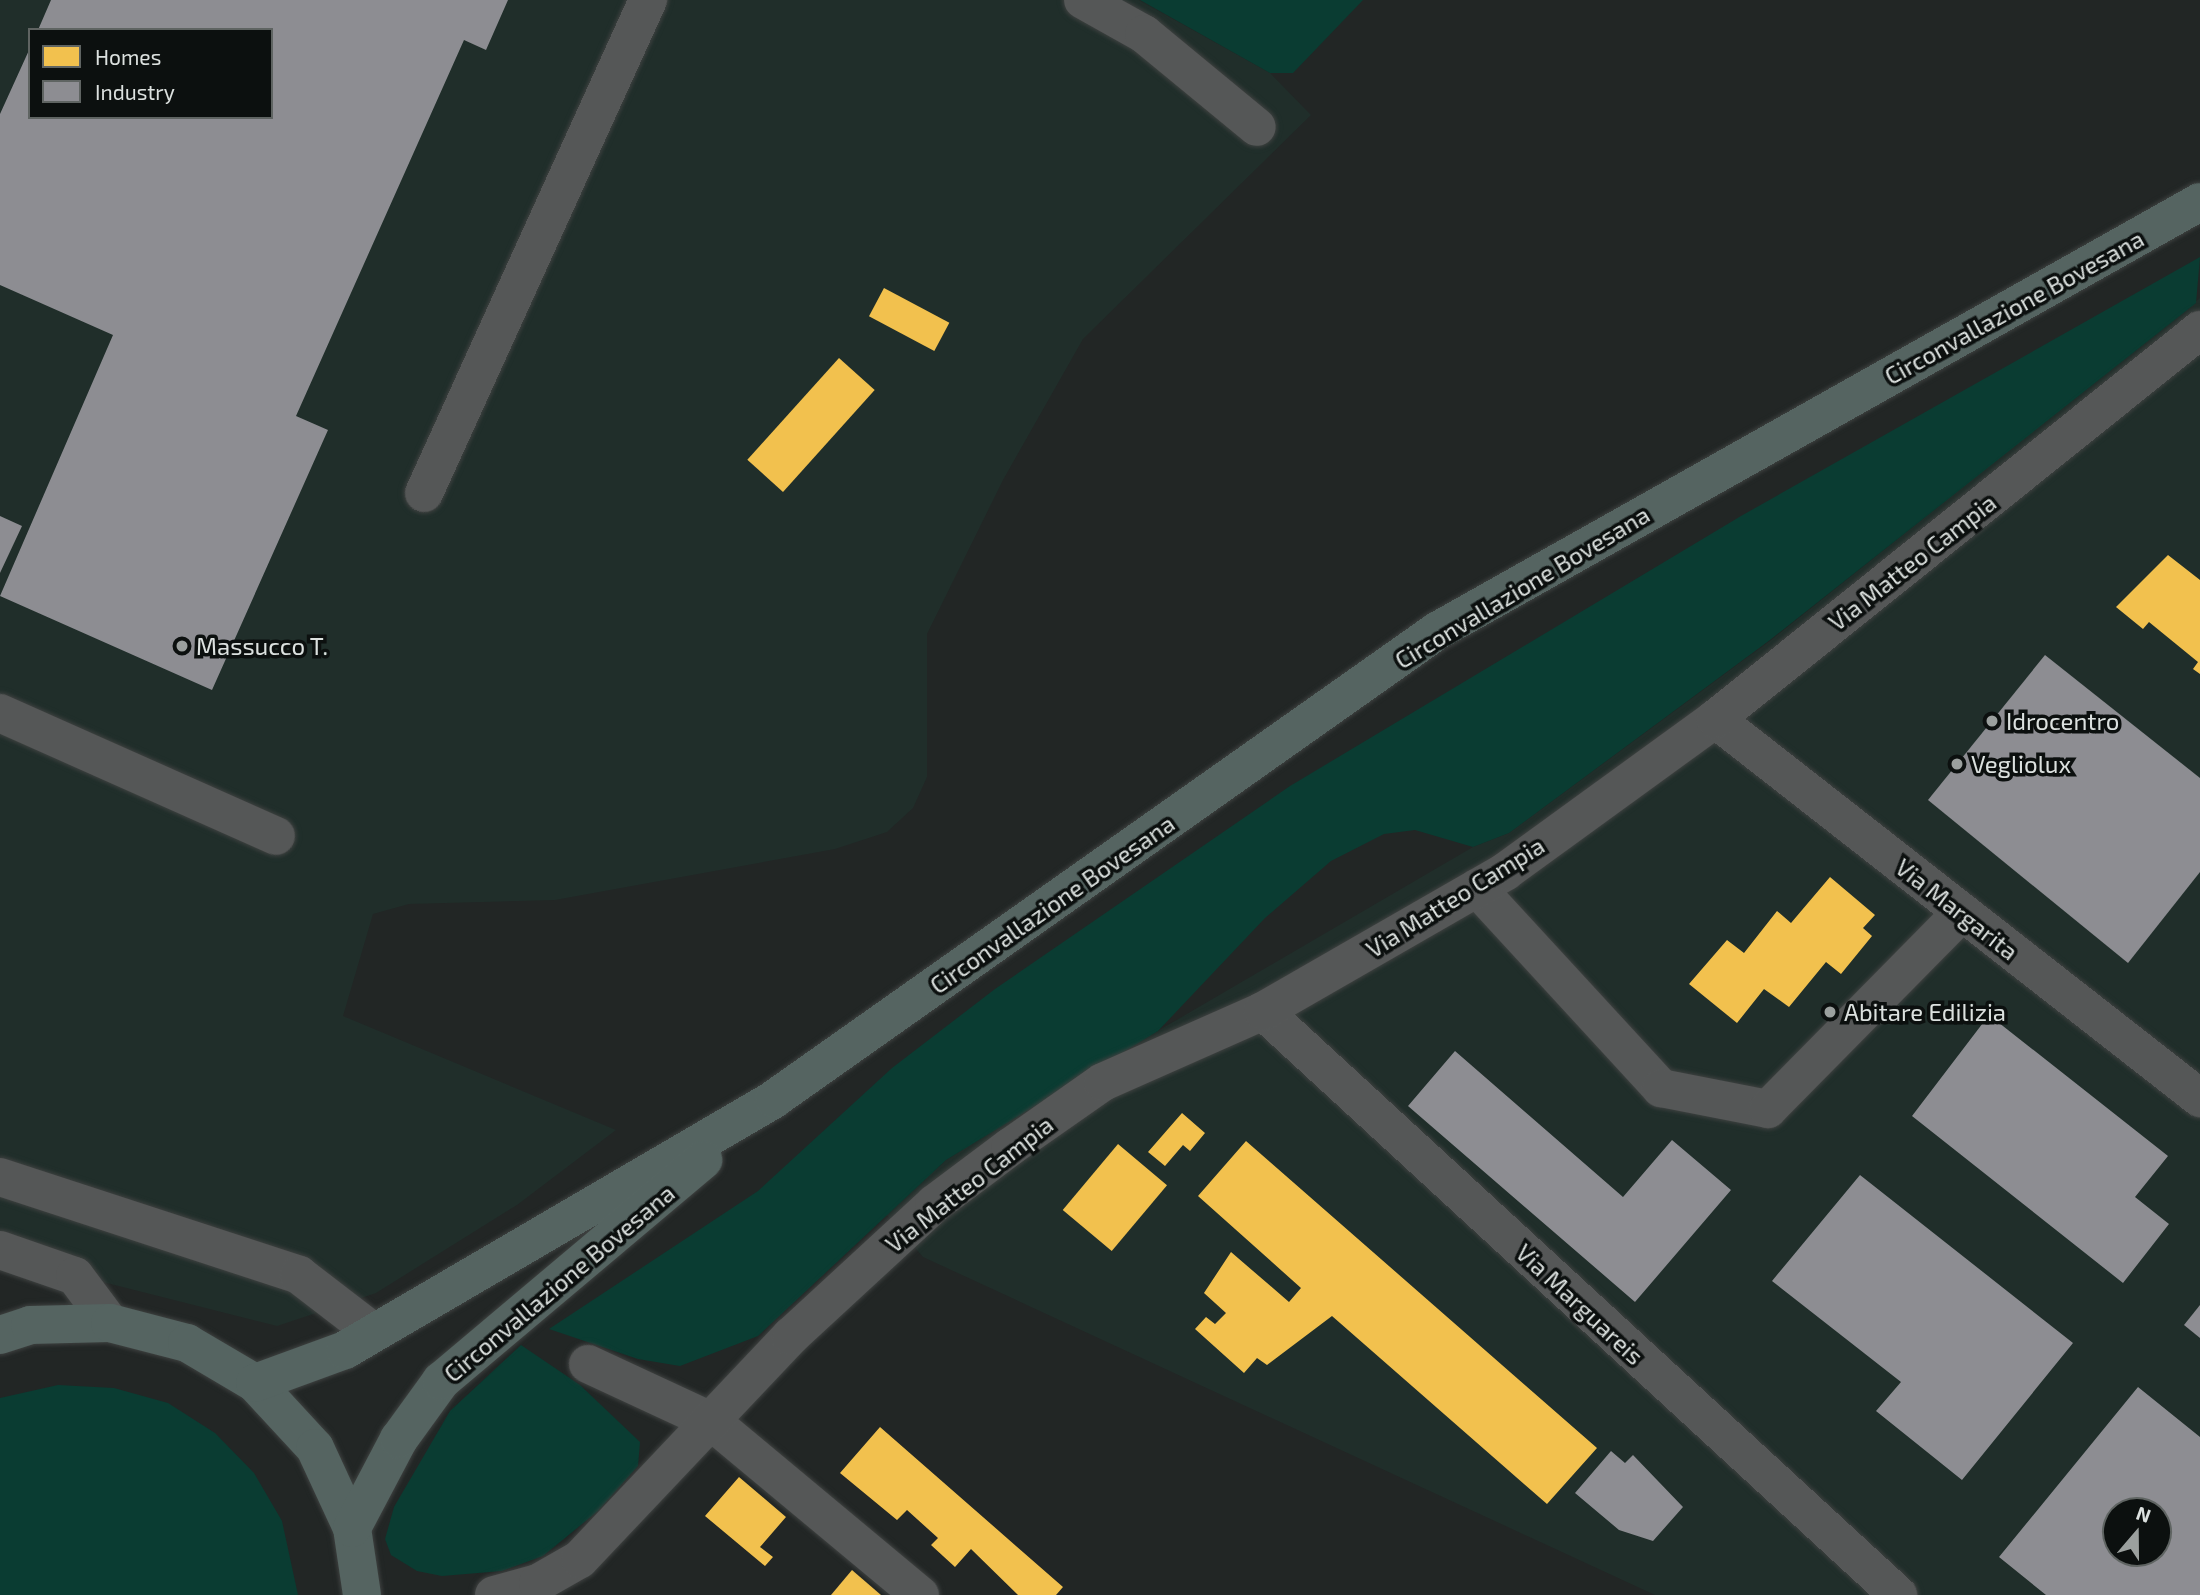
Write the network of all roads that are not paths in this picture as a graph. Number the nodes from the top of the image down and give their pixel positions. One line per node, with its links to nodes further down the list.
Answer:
1 (648, 0): 6 (street)
2 (1083, 0): 3 (street)
3 (1257, 127)
4 (2200, 202): 14 (main road, Circonvallazione Bovesana)
5 (2195, 342): 8 (street, Via Matteo Campia)
6 (424, 493)
7 (0, 713): 9 (street)
8 (1715, 719): 10 (street, Via Matteo Campia); 11 (street, Via Margarita)
9 (276, 836)
10 (1477, 888): 11 (street); 12 (street, Via Matteo Campia)
11 (1962, 912): 13 (street, Via Margarita)
12 (1263, 1012): 22 (street, Via Matteo Campia); 27 (street, Via Marguareis)
13 (2200, 1098)
14 (774, 1099): 18 (main road, Circonvallazione Bovesana); 23 (main road, Circonvallazione Bovesana)
15 (0, 1177): 18 (street)
16 (0, 1251): 17 (street)
17 (110, 1323): 19 (main road); 21 (main road)
18 (372, 1331): 21 (main road, Circonvallazione Bovesana)
19 (0, 1335)
20 (587, 1364): 22 (street)
21 (255, 1384): 23 (main road)
22 (711, 1421): 25 (street, Via Matteo Campia); 26 (street)
23 (352, 1528): 24 (main road)
24 (362, 1595)
25 (494, 1595)
26 (920, 1595)
27 (1898, 1595)

